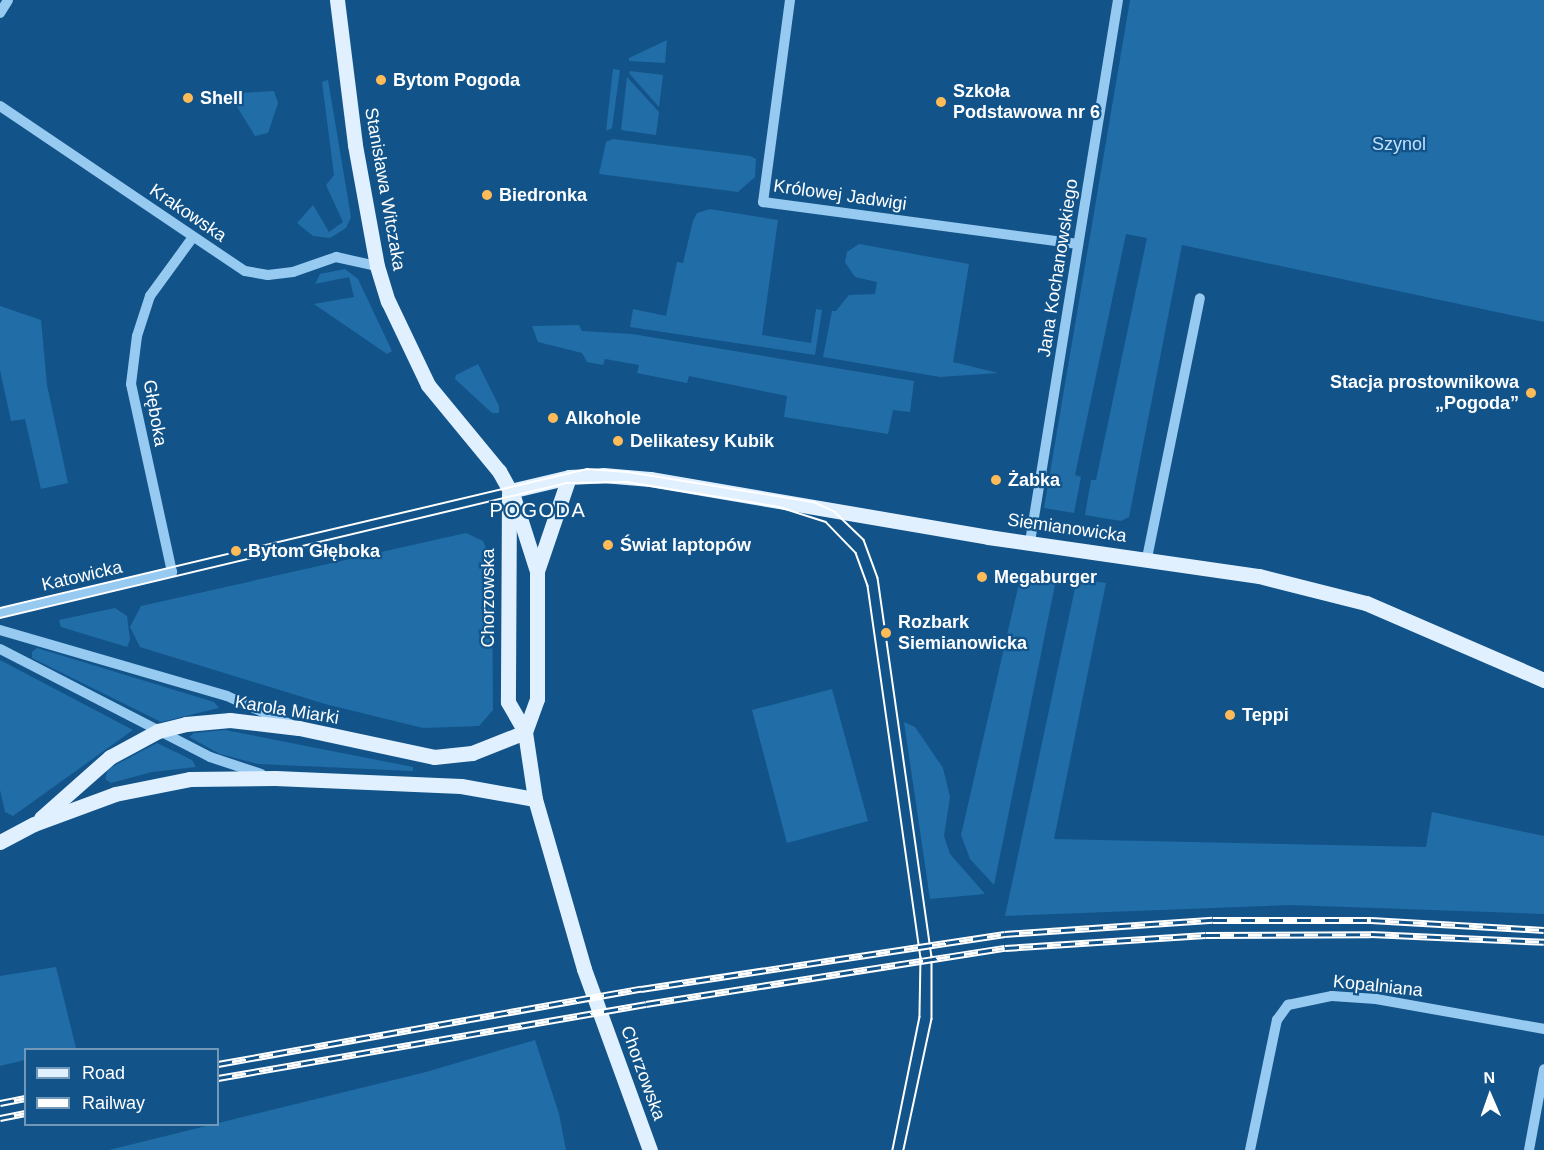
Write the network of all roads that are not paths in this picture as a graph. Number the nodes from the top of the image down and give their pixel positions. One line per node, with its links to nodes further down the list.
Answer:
1 (8, 0): 5 (street)
2 (337, 0): 9 (main road, Stanisława Witczaka)
3 (790, 0): 8 (street, Królowej Jadwigi)
4 (1118, 0): 8 (street, Jana Kochanowskiego)
5 (0, 12)
6 (0, 106): 7 (street, Krakowska)
7 (193, 237): 9 (street, Krakowska); 16 (street, Głęboka)
8 (1078, 244): 13 (street, Jana Kochanowskiego)
9 (377, 266): 12 (main road, Stanisława Witczaka)
10 (1200, 298): 14 (street)
11 (569, 477): 12 (main road, Siemianowicka); 13 (main road, Siemianowicka); 15 (main road)
12 (510, 491): 15 (main road, Chorzowska); 23 (main road, Chorzowska)
13 (1030, 542): 14 (main road, Siemianowicka)
14 (1147, 558): 20 (main road, Siemianowicka)
15 (537, 571): 23 (main road, Chorzowska)
16 (172, 572): 17 (street, Katowicka)
17 (0, 613)
18 (0, 630): 21 (street)
19 (0, 649): 22 (street)
20 (1544, 680)
21 (299, 728): 22 (main road, Karola Miarki); 23 (main road, Karola Miarki)
22 (158, 731): 24 (street); 26 (main road, Karola Miarki)
23 (525, 732): 25 (main road, Chorzowska)
24 (274, 778): 25 (main road, Karola Miarki); 26 (main road, Karola Miarki)
25 (535, 799): 30 (main road, Chorzowska)
26 (34, 824): 27 (main road, Karola Miarki)
27 (0, 842)
28 (1544, 1029): 31 (street, Kopalniana)
29 (1544, 1069): 32 (street)
30 (650, 1150)
31 (1250, 1150)
32 (1529, 1150)

